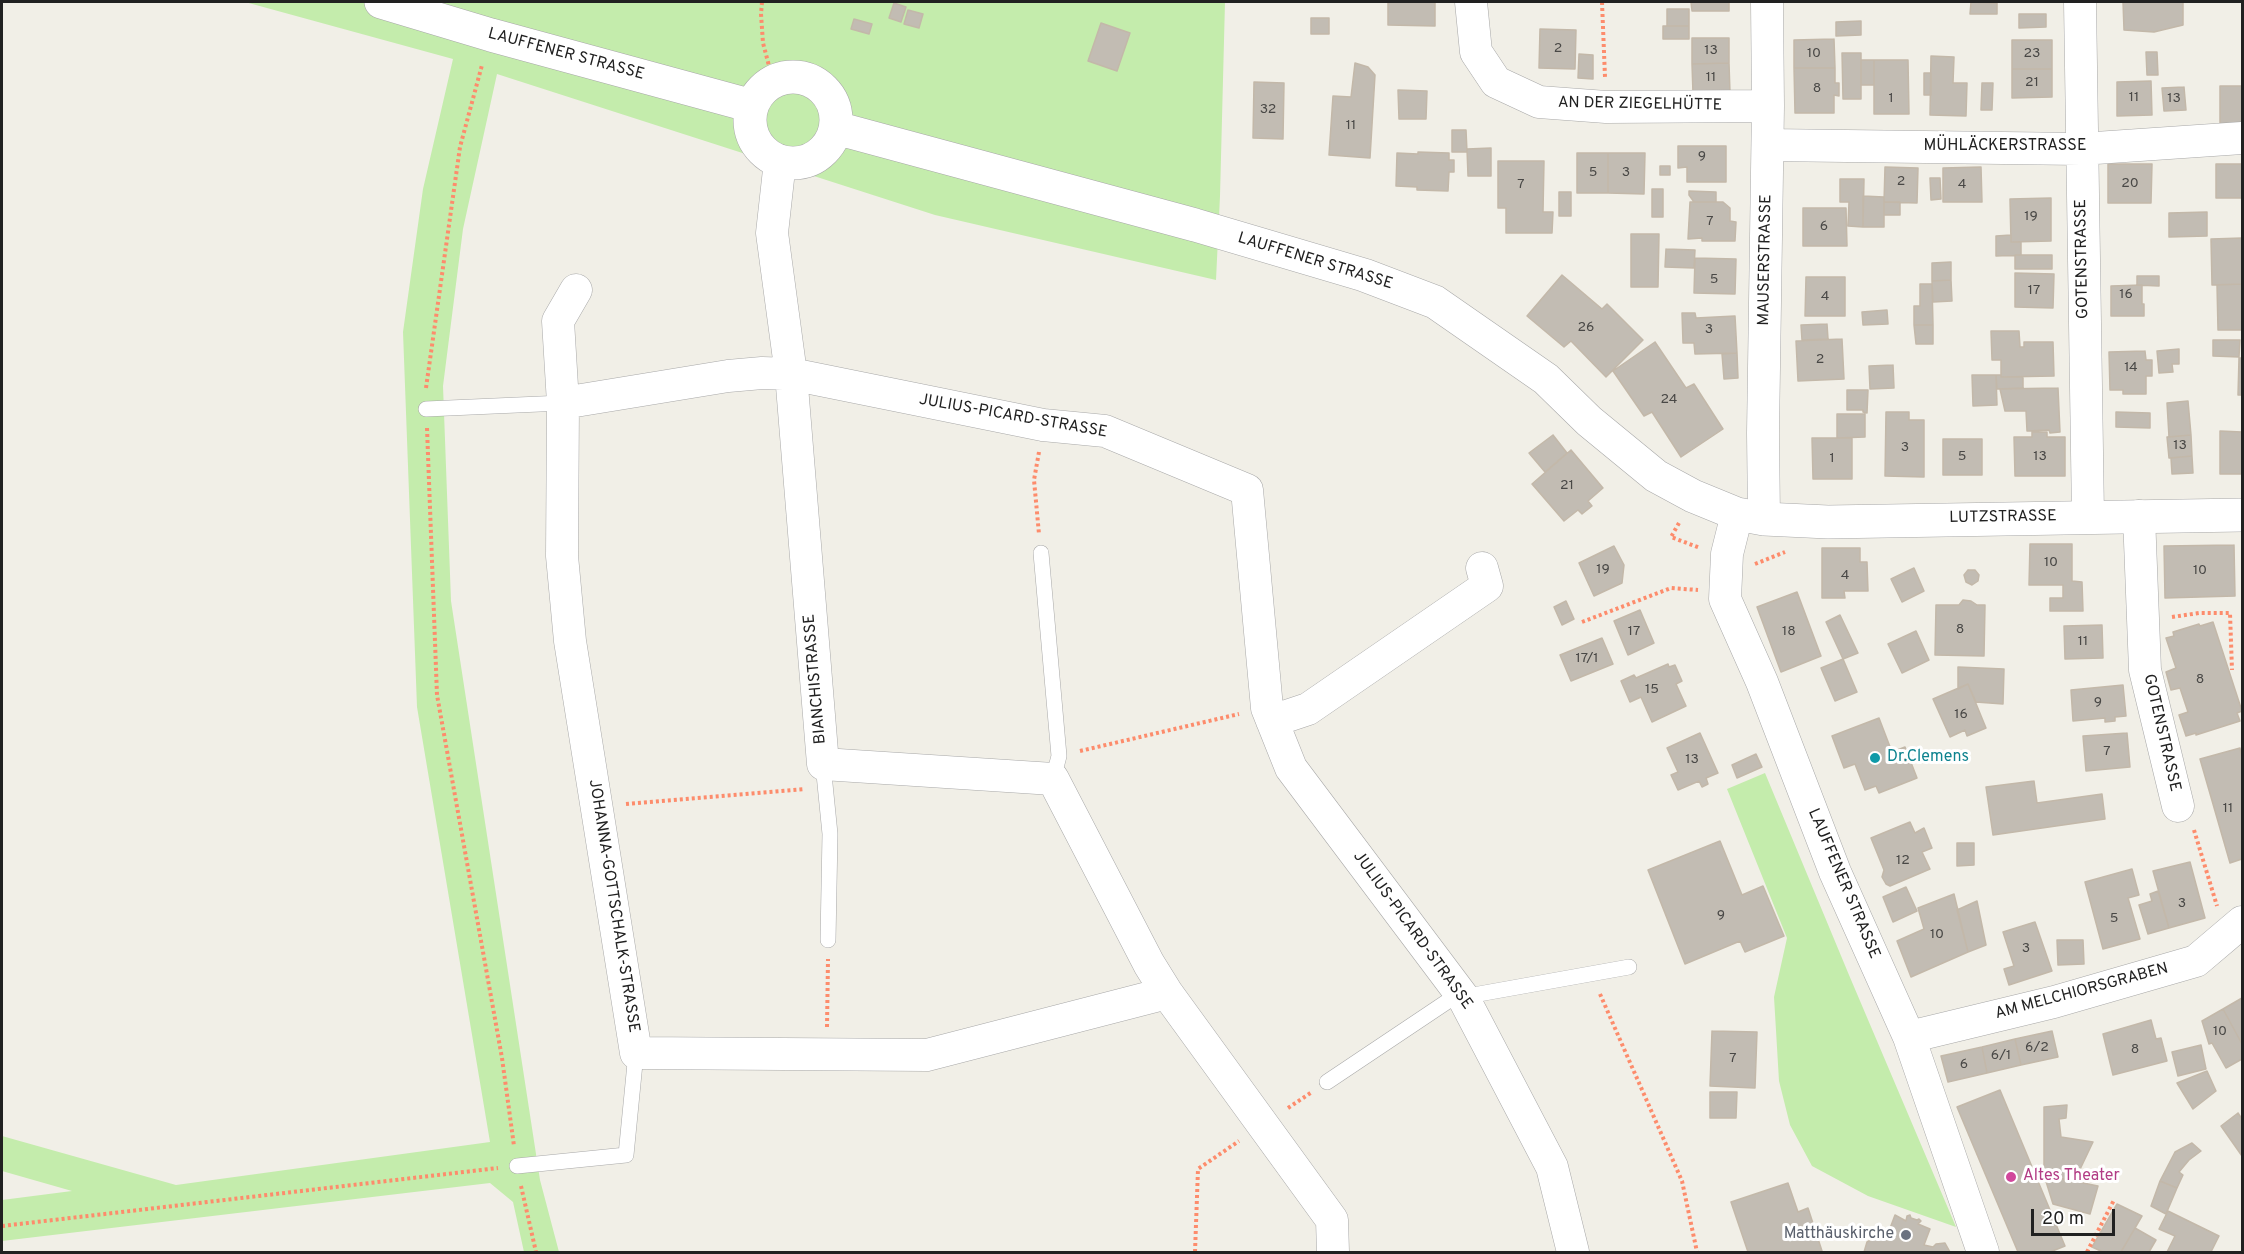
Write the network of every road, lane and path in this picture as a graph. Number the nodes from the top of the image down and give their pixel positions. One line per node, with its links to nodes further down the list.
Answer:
1 (381, 2): 7 (street, LAUFFENER STRASSE)
2 (762, 2): 8 (path)
3 (1472, 2): 10 (street, AN DER ZIEGELHÜTTE)
4 (1602, 2): 10 (path)
5 (1767, 2): 9 (street, MAUSERSTRASSE)
6 (2080, 2): 14 (street, GOTENSTRASSE)
7 (490, 35): 8 (street, LAUFFENER STRASSE); 19 (path)
8 (763, 94): 11 (street, LAUFFENER STRASSE); 15 (street)
9 (1768, 106): 10 (street, AN DER ZIEGELHÜTTE); 13 (street, MAUSERSTRASSE)
10 (1606, 107)
11 (836, 128): 15 (street); 24 (street, LAUFFENER STRASSE)
12 (2242, 138): 14 (street, MÜHLÄCKERSTRASSE)
13 (1768, 145): 14 (street, MÜHLÄCKERSTRASSE); 24 (street, MAUSERSTRASSE)
14 (2081, 149): 22 (street, GOTENSTRASSE)
15 (780, 161): 17 (street, BIANCHISTRASSE)
16 (576, 290): 18 (street, JOHANNA-GOTTSCHALK-STRASSE)
17 (791, 374): 18 (street); 20 (street, JULIUS-PICARD-STRASSE); 33 (street, BIANCHISTRASSE)
18 (563, 403): 19 (lane); 35 (street, JOHANNA-GOTTSCHALK-STRASSE)
19 (426, 409): 47 (path)
20 (1043, 425): 25 (path); 31 (street, JULIUS-PICARD-STRASSE)
21 (2242, 515): 23 (street, LUTZSTRASSE)
22 (2088, 516): 23 (street, LUTZSTRASSE); 24 (street, LUTZSTRASSE)
23 (2139, 516): 34 (street, GOTENSTRASSE)
24 (1750, 517): 27 (street, LAUFFENER STRASSE)
25 (1041, 553): 32 (lane)
26 (1482, 568): 31 (street)
27 (1725, 592): 29 (path); 42 (street, LAUFFENER STRASSE)
28 (2171, 618): 30 (path)
29 (1582, 622)
30 (2232, 670)
31 (1270, 714): 32 (path); 41 (street, JULIUS-PICARD-STRASSE)
32 (1056, 768): 33 (street, BIANCHISTRASSE); 40 (street)
33 (824, 776): 35 (path); 37 (lane)
34 (2178, 806): 36 (path)
35 (598, 807): 43 (street, JOHANNA-GOTTSCHALK-STRASSE)
36 (2234, 929): 42 (street, AM MELCHIORSGRABEN)
37 (828, 940): 44 (path)
38 (1629, 967): 39 (lane)
39 (1592, 974): 41 (lane); 54 (path)
40 (1167, 993): 44 (street, JOHANNA-GOTTSCHALK-STRASSE); 46 (street)
41 (1463, 997): 45 (lane); 53 (street, JULIUS-PICARD-STRASSE)
42 (1909, 1037): 55 (street, LAUFFENER STRASSE)
43 (636, 1053): 44 (street, JOHANNA-GOTTSCHALK-STRASSE); 47 (lane)
44 (827, 1055)
45 (1327, 1082): 46 (path)
46 (1263, 1125): 51 (path); 52 (street)
47 (517, 1166): 49 (path); 50 (path)
48 (2114, 1200): 56 (path)
49 (2, 1226)
50 (536, 1252)
51 (1195, 1252)
52 (1333, 1252)
53 (1573, 1252)
54 (1696, 1252)
55 (1983, 1252)
56 (2086, 1252)

